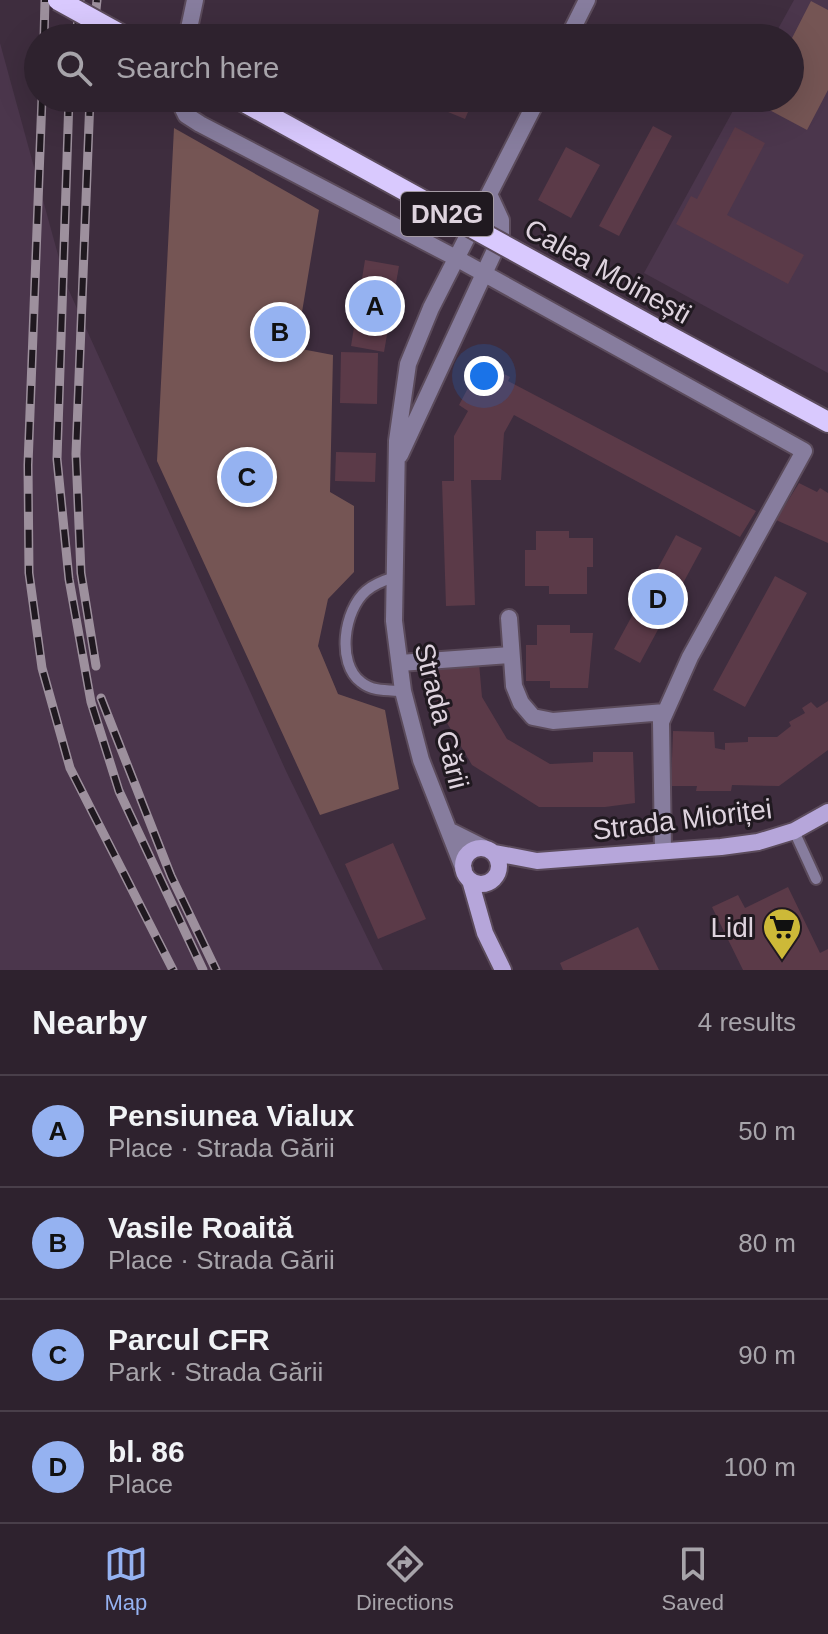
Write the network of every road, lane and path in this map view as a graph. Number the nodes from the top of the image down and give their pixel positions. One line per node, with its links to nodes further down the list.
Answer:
1 (58, 0): 4 (main road, bridge)
2 (195, 0): 5 (street)
3 (587, 0): 6 (street)
4 (102, 24)
5 (190, 24)
6 (575, 24)
7 (185, 112): 11 (street)
8 (262, 112): 13 (main road, Calea Moinești / DN2G, bridge)
9 (531, 112): 10 (street)
10 (492, 188): 11 (street, Strada Gării); 12 (street, Strada Gării)
11 (456, 258): 12 (street); 14 (street, Strada Gării)
12 (483, 273): 14 (street, Strada Gării); 20 (street)
13 (824, 421)
14 (396, 464): 15 (street, Strada Gării)
15 (395, 577): 18 (street, Strada Gării); 19 (lane)
16 (509, 618): 17 (street)
17 (511, 655): 18 (street); 20 (street)
18 (400, 663): 19 (street, Strada Gării)
19 (403, 691): 23 (street, Strada Gării)
20 (665, 712): 25 (street)
21 (828, 812): 22 (main road, Strada Mioriței)
22 (794, 831): 25 (main road, Strada Mioriței); 29 (lane)
23 (452, 832): 24 (street, Strada Gării); 27 (street, Strada Gării)
24 (490, 850): 26 (main road, Strada Mioriței); 27 (main road); 28 (main road)
25 (663, 851): 26 (main road, Strada Mioriței)
26 (537, 861): 28 (main road, Strada Mioriței)
27 (467, 875): 28 (main road, Strada Mioriței); 30 (main road, Strada Gării)
28 (494, 879): 30 (main road)
29 (816, 879)
30 (481, 908): 31 (main road, Strada Gării)
31 (503, 970)

